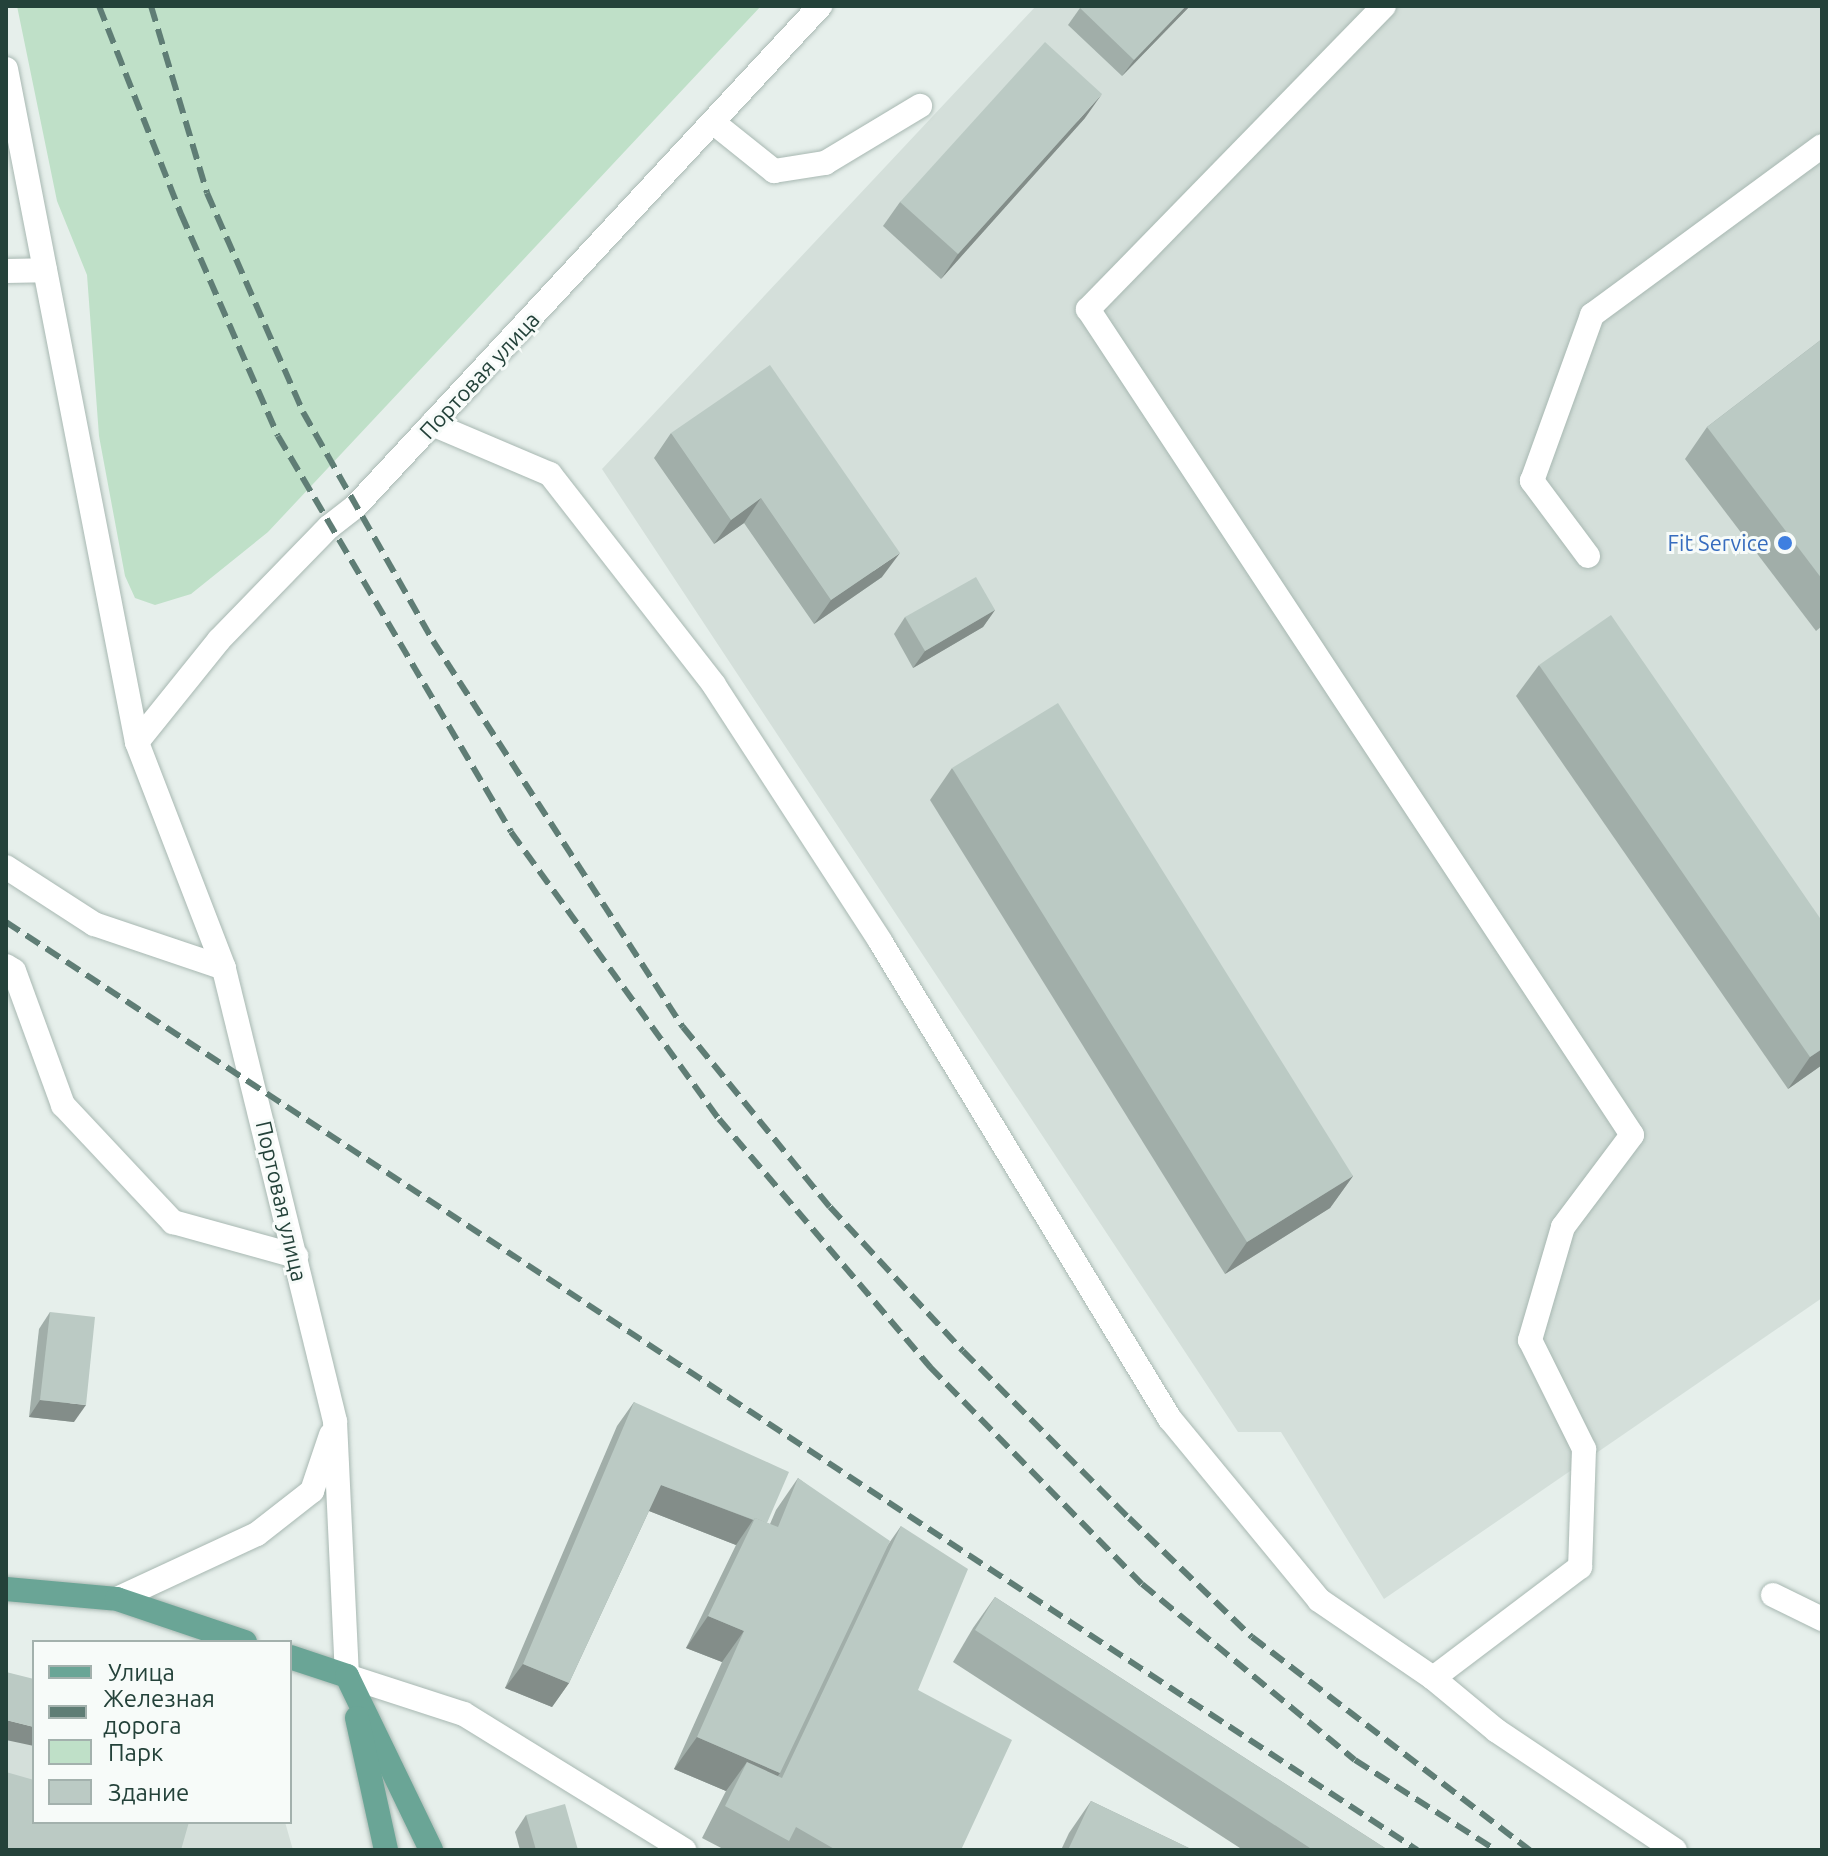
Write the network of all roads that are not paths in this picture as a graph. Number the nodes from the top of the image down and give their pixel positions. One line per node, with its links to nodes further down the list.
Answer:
1 (820, 6): 5 (street, Портовая улица)
2 (1384, 6): 24 (street)
3 (6, 69): 7 (street, Портовая улица)
4 (920, 106): 5 (street)
5 (714, 123): 9 (street, Портовая улица)
6 (1822, 146): 10 (street)
7 (45, 270): 8 (street); 11 (street, Портовая улица)
8 (6, 271)
9 (432, 424): 11 (street, Портовая улица); 24 (street)
10 (1588, 556)
11 (137, 742): 14 (street, Портовая улица)
12 (6, 867): 14 (street)
13 (6, 966): 15 (street)
14 (224, 968): 15 (street, Портовая улица)
15 (296, 1256): 16 (street, Портовая улица)
16 (335, 1421): 19 (street); 23 (street, Портовая улица)
17 (6, 1589): 19 (main road)
18 (1773, 1595): 20 (street)
19 (117, 1599): 21 (main road)
20 (1822, 1619)
21 (239, 1640)
22 (292, 1658): 23 (main road)
23 (347, 1676): 25 (main road, Портовая улица); 26 (main road, Портовая улица); 27 (street)
24 (1433, 1678): 28 (street)
25 (386, 1850)
26 (431, 1850)
27 (684, 1850)
28 (1675, 1850)

